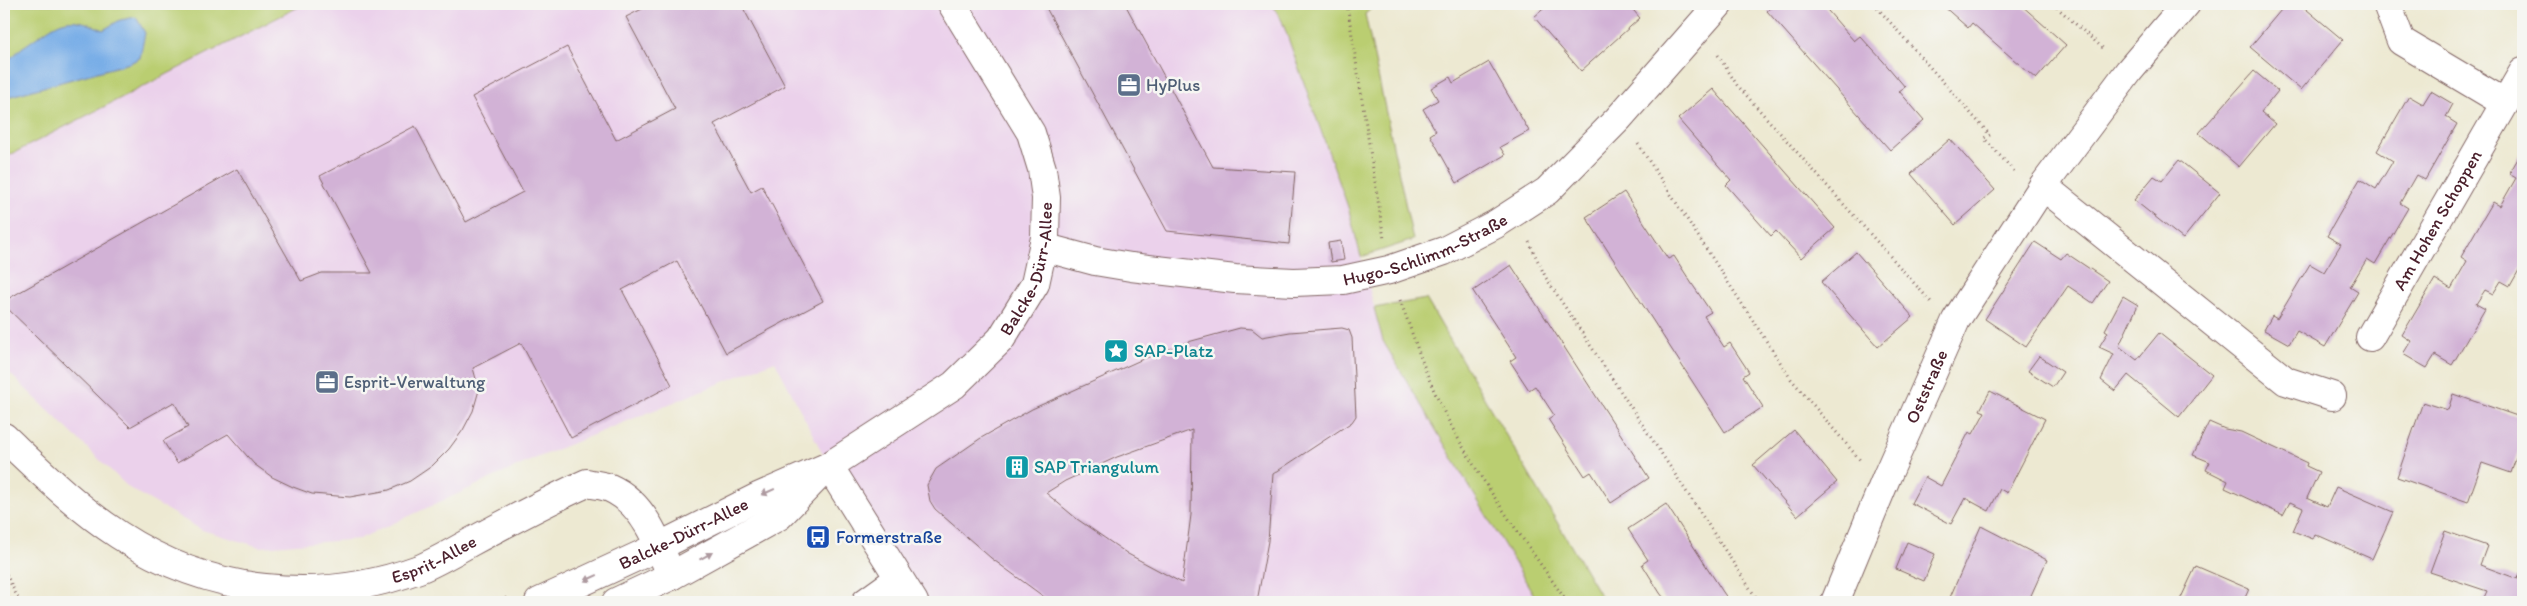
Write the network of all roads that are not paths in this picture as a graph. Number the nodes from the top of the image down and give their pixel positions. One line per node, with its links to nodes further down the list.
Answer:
1 (952, 4): 8 (street, Balcke-Dürr-Allee)
2 (1719, 4): 8 (street, Hugo-Schlimm-Straße)
3 (2186, 4): 7 (street, Oststraße)
4 (2387, 4): 6 (street)
5 (2523, 72): 6 (street, Am Hohen Schoppen)
6 (2505, 103): 9 (street, Am Hohen Schoppen)
7 (2041, 189): 10 (street); 20 (street, Oststraße)
8 (1043, 247): 12 (street, Balcke-Dürr-Allee)
9 (2370, 337)
10 (2332, 396)
11 (4, 437): 13 (street, Esprit-Allee)
12 (829, 466): 13 (street, Balcke-Dürr-Allee, one-way to 13); 14 (street, Balcke-Dürr-Allee, one-way to 12); 15 (street)
13 (660, 546): 14 (street, Esprit-Allee); 16 (street, Balcke-Dürr-Allee, one-way to 16)
14 (671, 576): 17 (street, Balcke-Dürr-Allee)
15 (898, 578): 18 (street); 19 (street)
16 (539, 602)
17 (616, 602)
18 (866, 602)
19 (914, 602)
20 (1835, 602)

